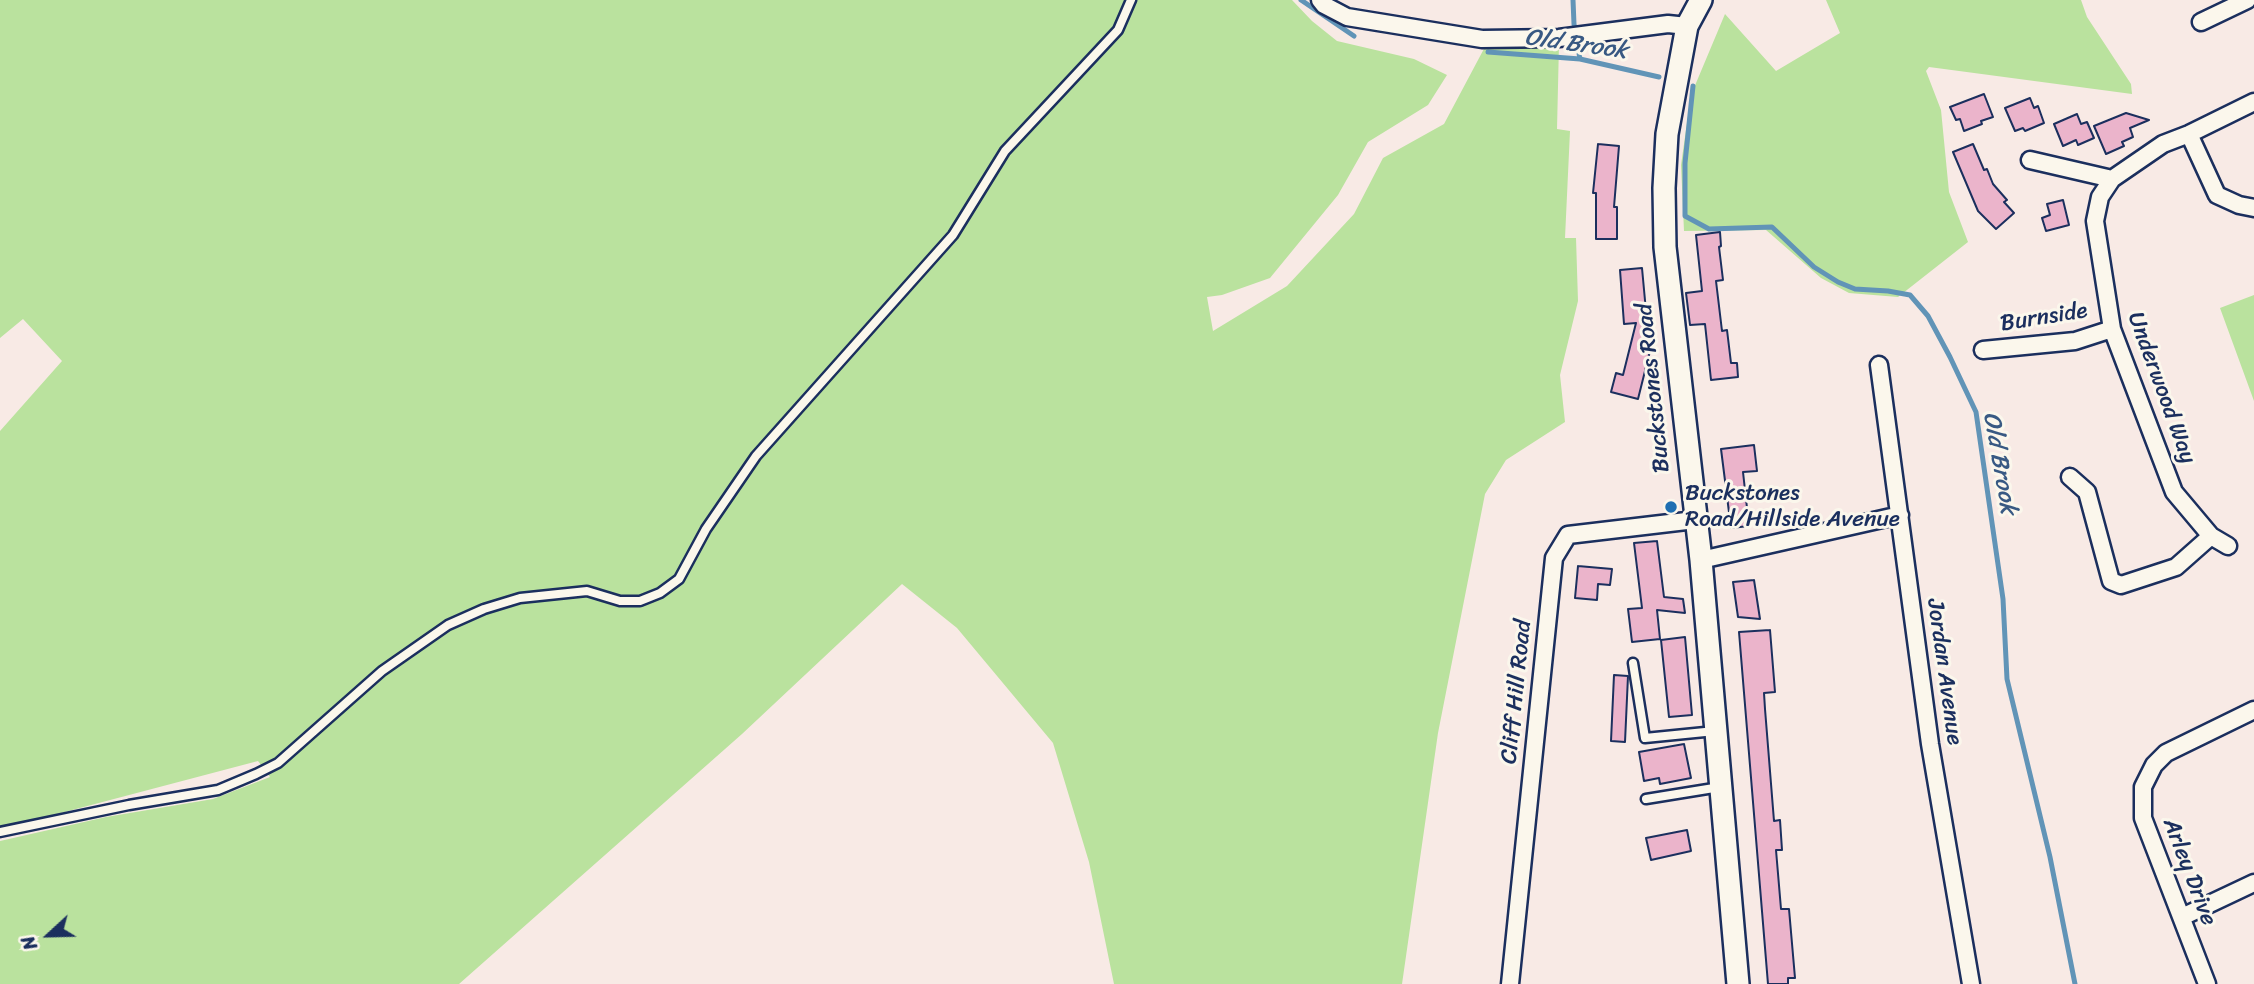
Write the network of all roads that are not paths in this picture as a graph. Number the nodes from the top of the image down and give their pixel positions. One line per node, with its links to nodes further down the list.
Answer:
1 (1131, 0): 26 (lane)
2 (1320, 0): 6 (street)
3 (1701, 0): 6 (main road, Buckstones Road)
4 (2246, 0): 5 (street)
5 (2201, 22)
6 (1687, 26): 17 (main road, Buckstones Road)
7 (2254, 103): 8 (street)
8 (2189, 134): 10 (street); 11 (street)
9 (2030, 160): 10 (street)
10 (2112, 179): 12 (street, Underwood Way)
11 (2254, 208)
12 (2112, 329): 13 (street, Burnside); 18 (street, Underwood Way)
13 (1983, 350)
14 (1879, 365): 16 (street, Jordan Avenue)
15 (2070, 477): 18 (street)
16 (1900, 515): 20 (street); 31 (street, Jordan Avenue)
17 (1695, 520): 20 (main road, Buckstones Road); 29 (street, Cliff Hill Road)
18 (2211, 536): 19 (street, Underwood Way)
19 (2228, 546)
20 (1701, 560): 23 (main road, Buckstones Road)
21 (1633, 663): 23 (lane)
22 (2254, 710): 28 (street, Arley Drive)
23 (1715, 731): 24 (main road, Buckstones Road)
24 (1720, 787): 25 (lane); 30 (main road, Buckstones Road)
25 (1646, 799)
26 (0, 832)
27 (2254, 883): 28 (street)
28 (2182, 917): 32 (street, Arley Drive)
29 (1510, 984)
30 (1738, 984)
31 (1971, 984)
32 (2207, 984)

